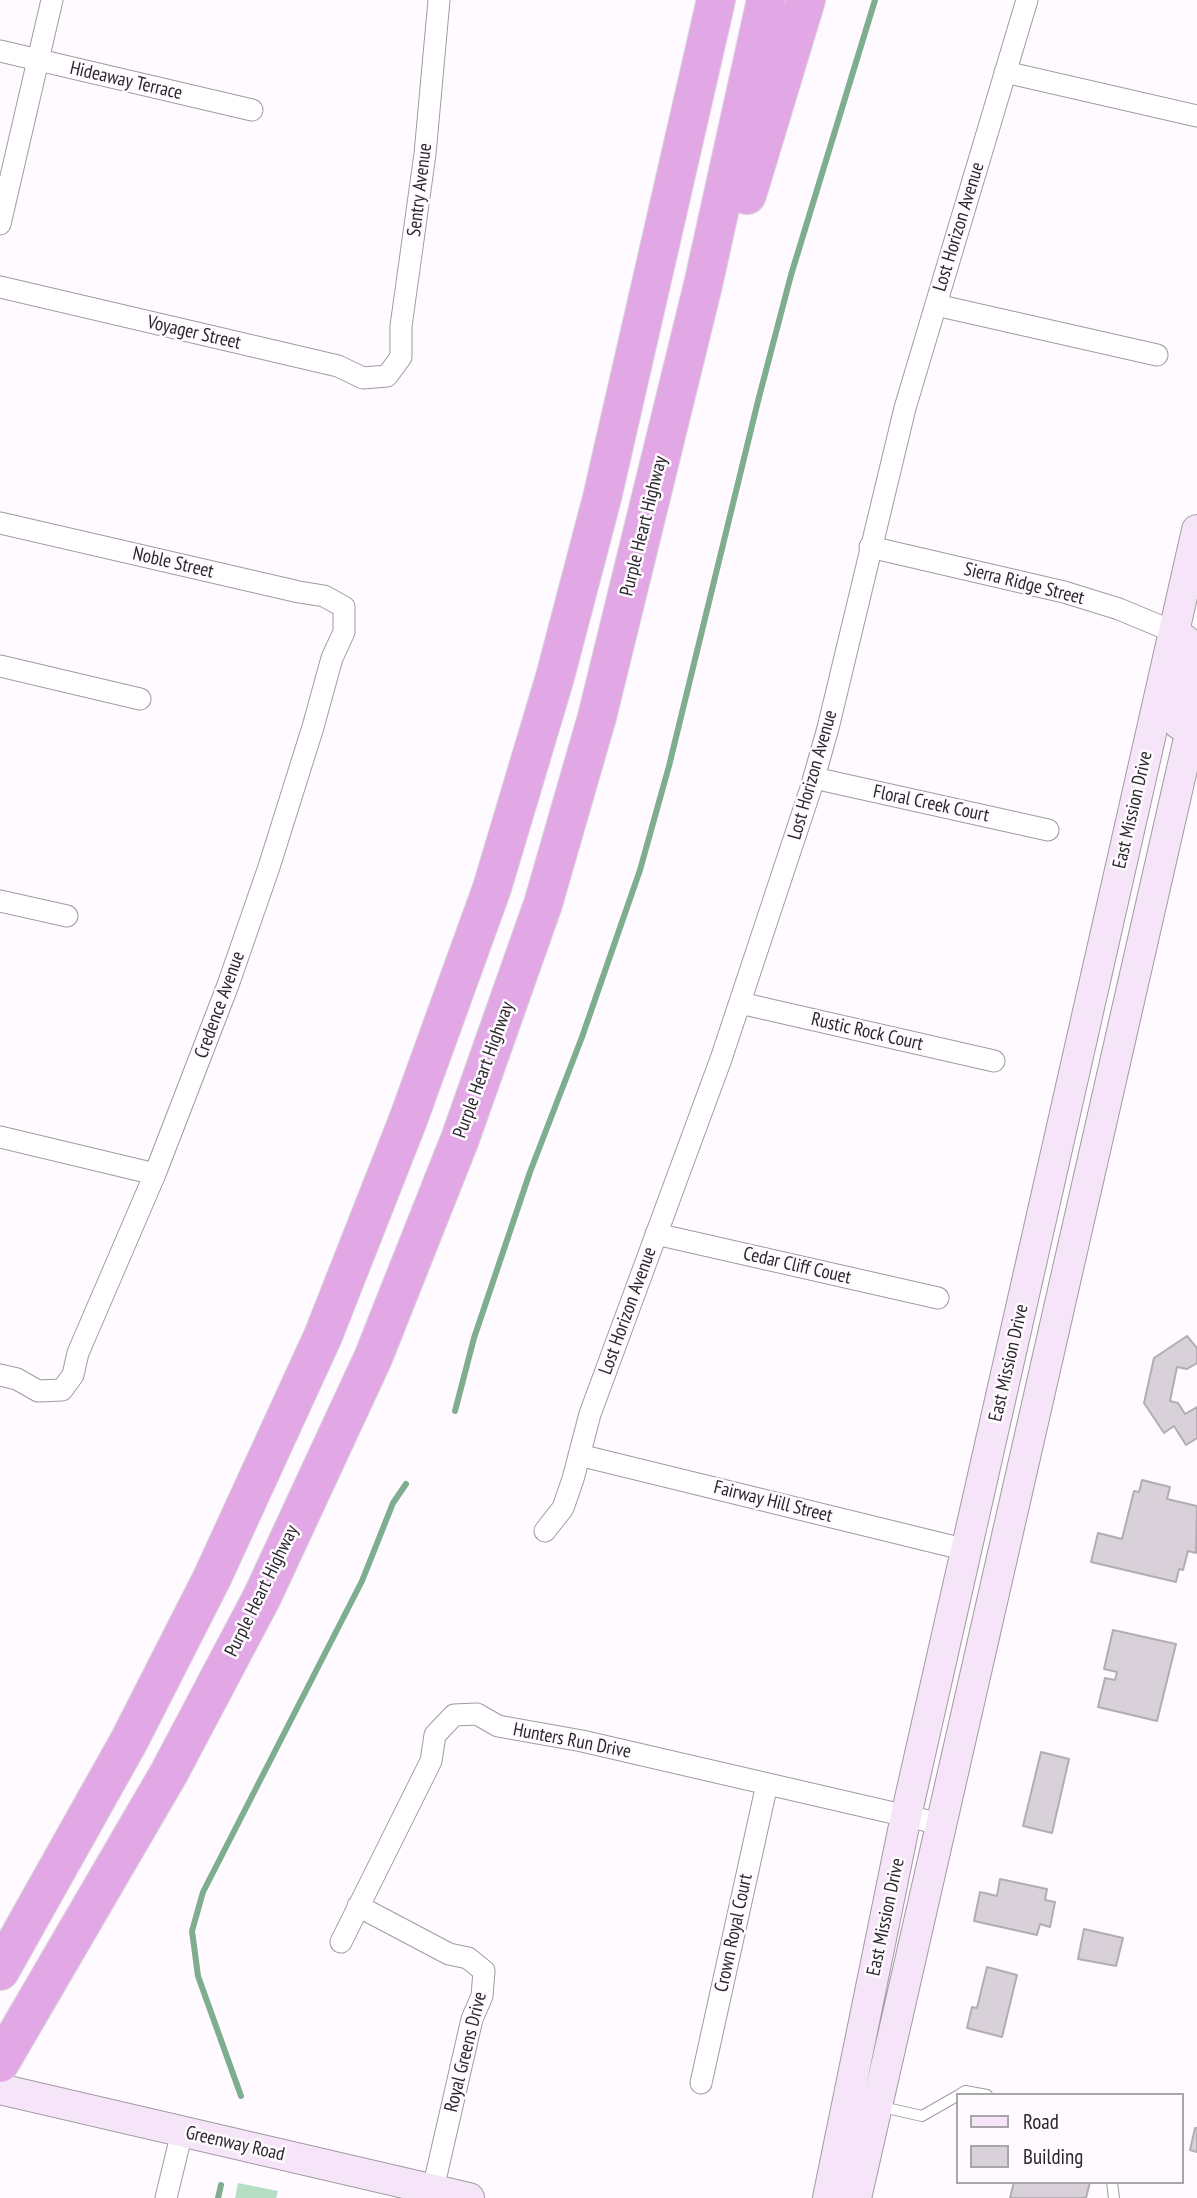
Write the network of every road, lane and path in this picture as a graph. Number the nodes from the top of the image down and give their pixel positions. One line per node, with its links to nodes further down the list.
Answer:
1 (52, 0): 9 (street)
2 (439, 0): 19 (street, Sentry Avenue)
3 (693, 0): 18 (highway)
4 (716, 0): 18 (highway)
5 (766, 0): 14 (highway, Purple Heart Highway)
6 (806, 0): 14 (highway)
7 (1027, 0): 10 (street, Lost Horizon Avenue)
8 (0, 51): 9 (street, Hideaway Terrace)
9 (38, 60): 11 (street, Hideaway Terrace); 13 (street)
10 (1005, 72): 12 (street); 16 (street, Lost Horizon Avenue)
11 (252, 110)
12 (1197, 116)
13 (0, 224)
14 (703, 285): 49 (highway, Purple Heart Highway)
15 (0, 287): 19 (street, Voyager Street)
16 (936, 305): 17 (street); 22 (street, Lost Horizon Avenue)
17 (1157, 355)
18 (633, 365): 48 (highway)
19 (387, 376)
20 (0, 523): 23 (street, Noble Street)
21 (1197, 530): 24 (street, East Mission Drive)
22 (870, 547): 24 (street, Sierra Ridge Street); 28 (street, Lost Horizon Avenue)
23 (344, 607): 36 (street, Credence Avenue)
24 (1174, 632): 30 (street); 42 (street, East Mission Drive)
25 (0, 666): 26 (street)
26 (140, 699)
27 (1197, 703): 30 (street, East Mission Drive)
28 (814, 778): 29 (street, Floral Creek Court); 33 (street, Lost Horizon Avenue)
29 (1048, 830)
30 (1156, 883): 45 (street, East Mission Drive)
31 (0, 901): 32 (street)
32 (67, 916)
33 (740, 1003): 34 (street, Rustic Rock Court); 37 (street, Lost Horizon Avenue)
34 (994, 1061)
35 (0, 1137): 36 (street)
36 (155, 1174): 39 (street, Credence Avenue)
37 (656, 1234): 38 (street, Cedar Cliff Couet); 40 (street, Lost Horizon Avenue)
38 (938, 1298)
39 (0, 1375)
40 (579, 1455): 41 (street, Lost Horizon Avenue); 42 (street, Fairway Hill Street)
41 (545, 1531)
42 (967, 1549): 44 (street, East Mission Drive)
43 (766, 1784): 44 (street, Hunters Run Drive); 46 (street, Hunters Run Drive); 50 (street, Crown Royal Court)
44 (906, 1816): 45 (street, Hunters Run Drive); 58 (street, East Mission Drive)
45 (941, 1824): 53 (street, East Mission Drive)
46 (358, 1906): 47 (street, Hunters Run Drive); 55 (street, Royal Greens Drive)
47 (341, 1942)
48 (0, 1971)
49 (0, 2063)
50 (701, 2083)
51 (0, 2089): 54 (street, Greenway Road)
52 (956, 2096): 53 (lane)
53 (878, 2106): 59 (street, East Mission Drive)
54 (181, 2132): 55 (street, Greenway Road); 56 (street)
55 (433, 2189): 57 (street, Greenway Road)
56 (166, 2198)
57 (469, 2198)
58 (828, 2198)
59 (856, 2198)

